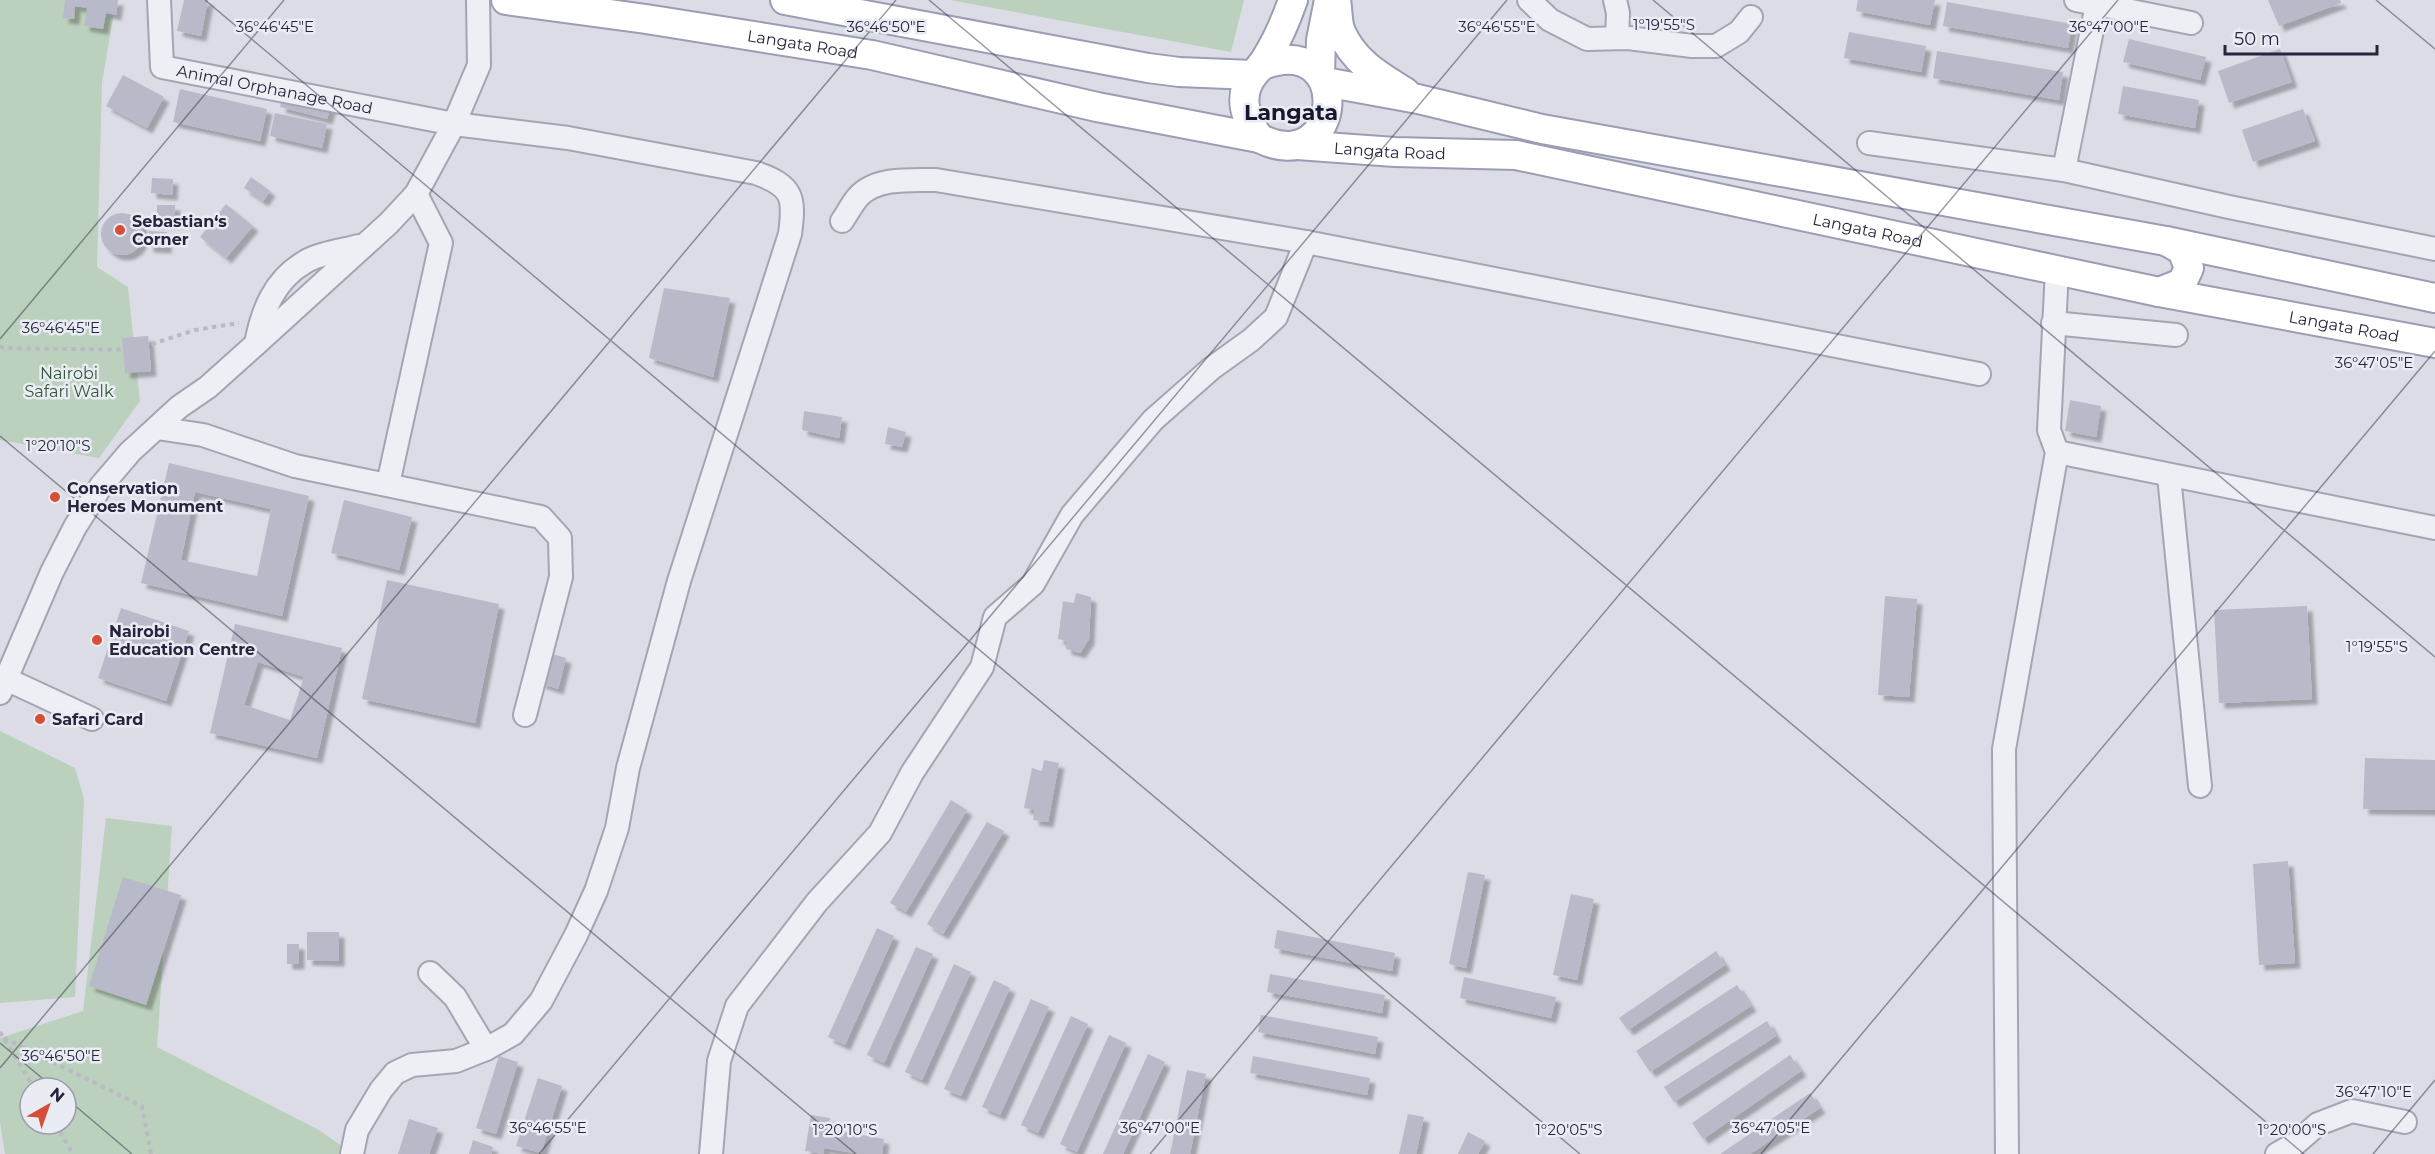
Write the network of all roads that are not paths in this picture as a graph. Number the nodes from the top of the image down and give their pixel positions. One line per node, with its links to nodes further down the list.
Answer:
1 (159, 0): 16 (street, Animal Orphanage Road)
2 (478, 0): 16 (street)
3 (506, 0): 17 (main road, Langata Road)
4 (785, 0): 13 (main road)
5 (1293, 0): 13 (main road)
6 (1529, 0): 12 (street)
7 (1615, 0): 12 (street)
8 (2090, 1): 11 (street); 20 (street)
9 (1330, 5): 14 (main road); 15 (main road)
10 (1751, 17): 12 (street)
11 (2191, 23)
12 (1617, 38)
13 (1258, 70): 14 (main road); 17 (main road)
14 (1322, 78): 15 (main road); 19 (main road)
15 (1418, 99): 23 (main road)
16 (454, 124): 21 (street); 45 (street)
17 (1259, 138): 19 (main road)
18 (1869, 143): 20 (street)
19 (1297, 145): 27 (main road, Langata Road)
20 (2064, 170): 26 (street)
21 (416, 194): 25 (street); 38 (street)
22 (842, 221): 24 (street)
23 (2166, 241): 28 (main road); 29 (main road)
24 (1306, 242): 34 (street); 48 (street)
25 (364, 245): 33 (street); 33 (street)
26 (2435, 249)
27 (2057, 270): 28 (main road, Langata Road); 30 (street)
28 (2159, 292): 32 (main road, Langata Road)
29 (2435, 298)
30 (2053, 323): 31 (street); 36 (street)
31 (2176, 335)
32 (2435, 343)
33 (256, 344): 35 (street)
34 (1979, 374)
35 (157, 428): 38 (street); 40 (street)
36 (2057, 452): 37 (street); 49 (street)
37 (2169, 476): 39 (street); 43 (street)
38 (388, 484): 41 (street)
39 (2435, 528)
40 (3, 686): 42 (street)
41 (525, 715)
42 (92, 719)
43 (2200, 786)
44 (430, 973): 45 (street)
45 (486, 1049): 47 (street)
46 (2405, 1122): 50 (street)
47 (352, 1154)
48 (711, 1154)
49 (2007, 1154)
50 (2277, 1154)

